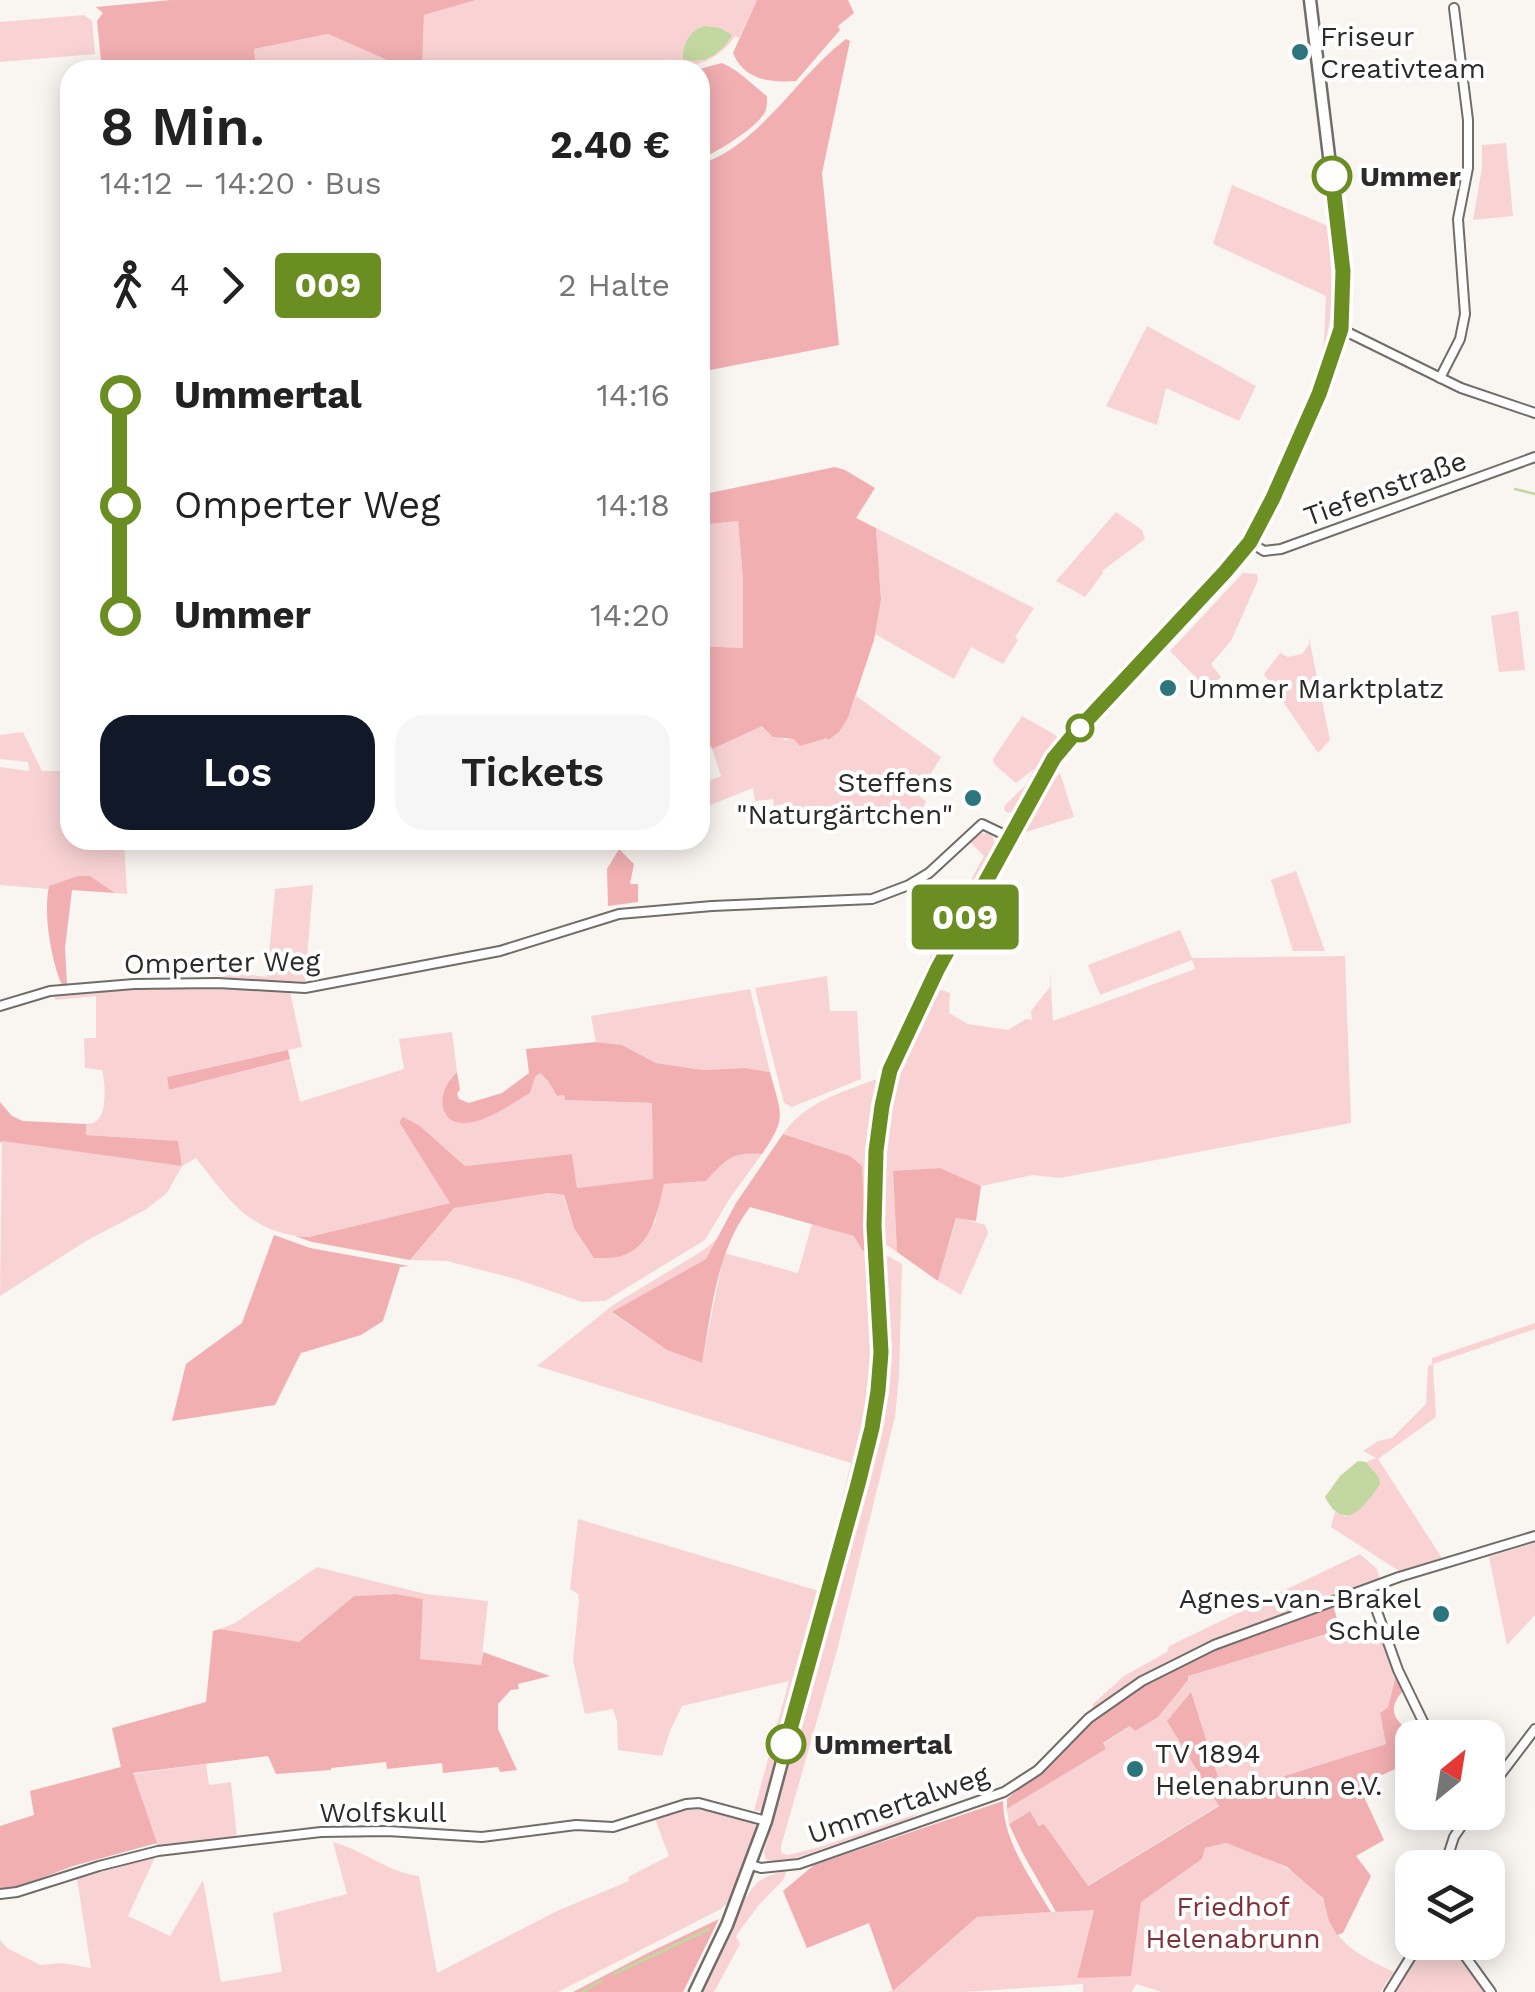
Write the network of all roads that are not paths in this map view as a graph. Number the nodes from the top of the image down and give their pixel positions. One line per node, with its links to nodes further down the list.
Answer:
1 (1310, 0): 3 (main road)
2 (1454, 8): 4 (street)
3 (1341, 329): 4 (street); 7 (main road)
4 (1440, 378): 5 (street)
5 (1535, 414)
6 (1535, 457): 7 (street, Tiefenstraße)
7 (1250, 542): 8 (main road)
8 (1010, 837): 9 (street, Omperter Weg); 15 (main road)
9 (0, 1006)
10 (1535, 1536): 11 (street, Ummertalweg)
11 (1369, 1589): 12 (street); 16 (street, Ummertalweg)
12 (1422, 1720)
13 (1535, 1728): 14 (street)
14 (1505, 1768)
15 (766, 1821): 16 (main road); 17 (street, Wolfskull)
16 (752, 1864): 20 (main road)
17 (0, 1894)
18 (1409, 1960): 21 (street)
19 (1468, 1960): 22 (street)
20 (695, 1992)
21 (1389, 1992)
22 (1491, 1992)

